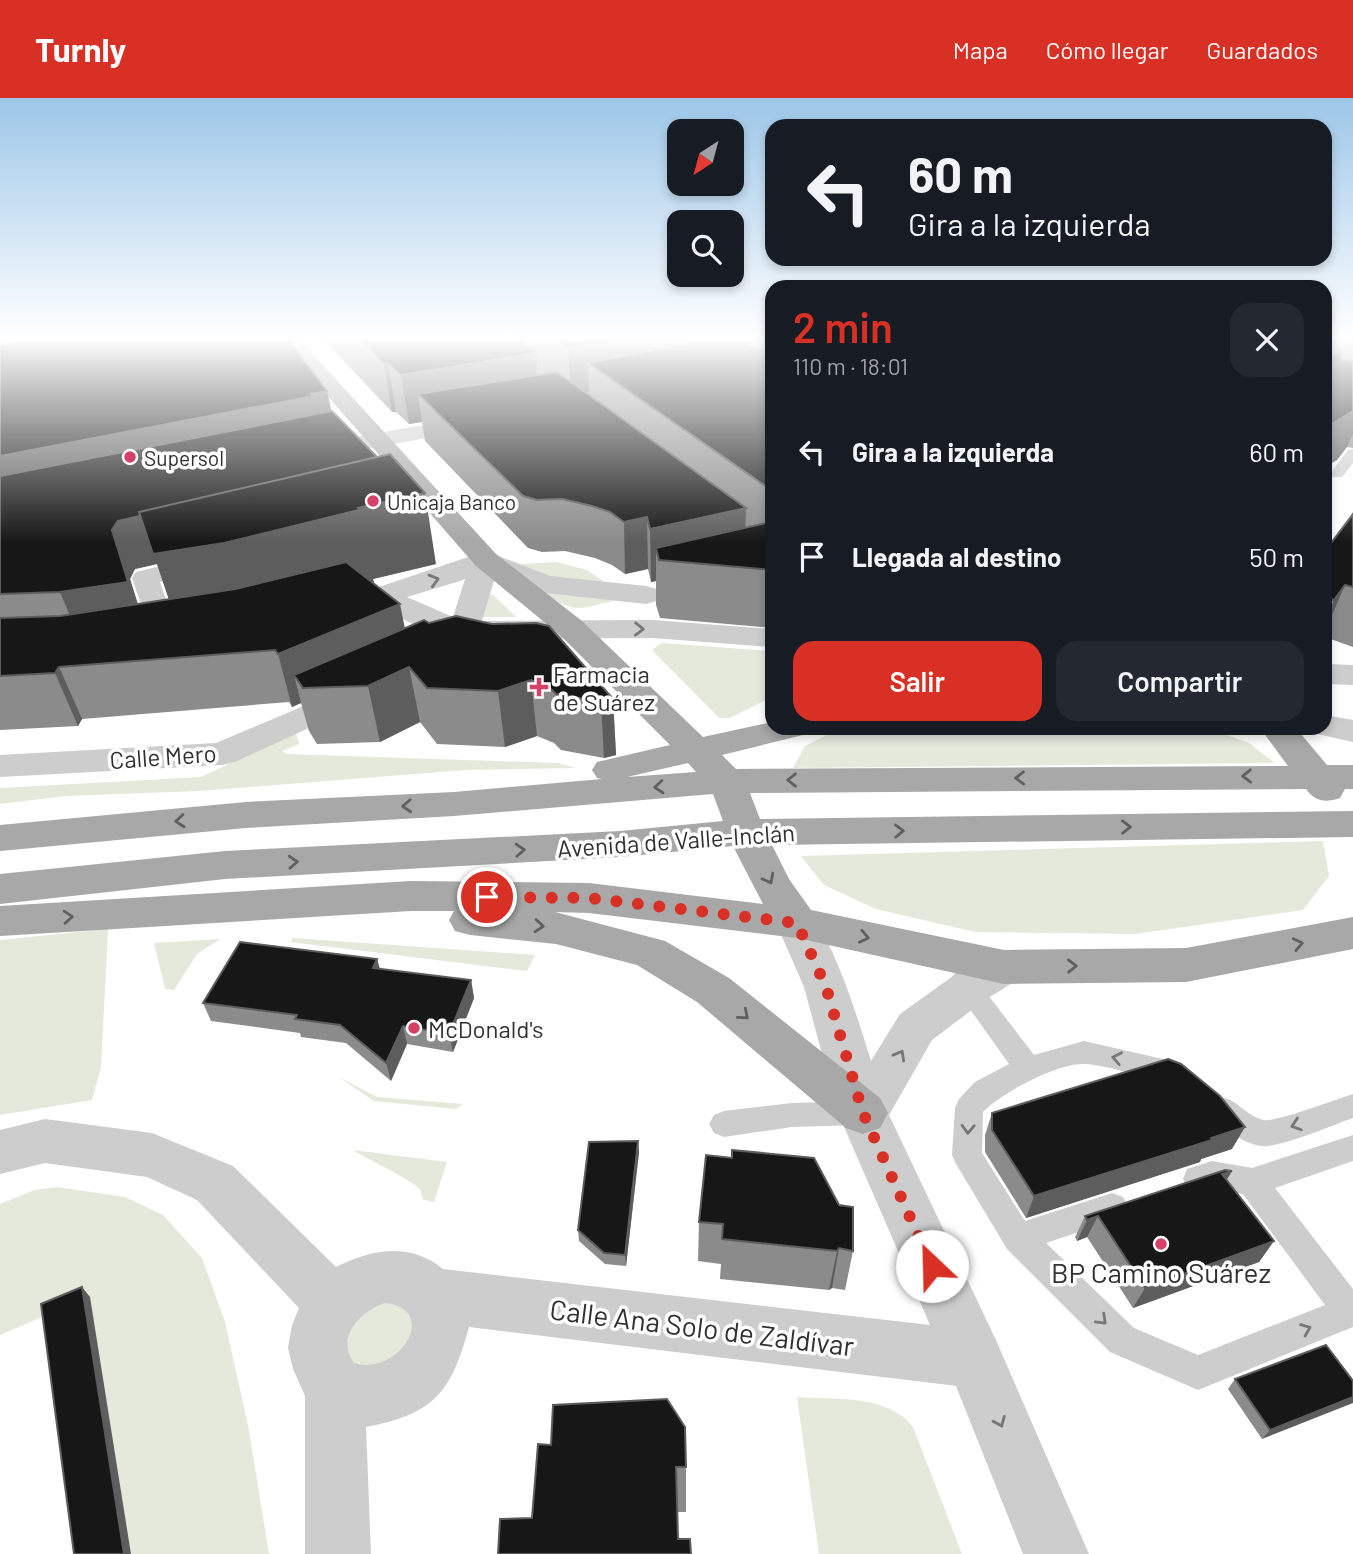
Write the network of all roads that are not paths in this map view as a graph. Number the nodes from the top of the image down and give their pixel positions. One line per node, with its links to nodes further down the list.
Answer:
1 (346, 406): 3 (main road)
2 (501, 418): 3 (street)
3 (376, 440): 5 (street); 7 (main road)
4 (1353, 453): 6 (lane)
5 (282, 458)
6 (1337, 474)
7 (435, 505): 8 (street); 10 (main road)
8 (410, 511)
9 (227, 558): 16 (street)
10 (486, 560): 11 (street, one-way to 10); 13 (main road); 13 (street); 14 (street)
11 (380, 596): 12 (street); 14 (street)
12 (307, 611)
13 (570, 628): 14 (street); 15 (street, one-way to 15); 21 (main road)
14 (464, 630): 22 (street, Calle Mero)
15 (765, 637)
16 (165, 641)
17 (1332, 674): 18 (street)
18 (1353, 675)
19 (765, 734): 21 (main road)
20 (1283, 735): 23 (main road)
21 (698, 751): 25 (main road); 26 (main road)
22 (0, 766)
23 (1315, 775): 24 (main road); 25 (main road, one-way to 25); 27 (main road)
24 (1353, 777)
25 (727, 781): 26 (main road, one-way to 26); 28 (main road)
26 (454, 804): 29 (main road, one-way to 29)
27 (1353, 824): 28 (main road, Avenida de Valle-Inclán, one-way to 27)
28 (746, 832): 30 (main road, Avenida de Valle-Inclán, one-way to 28); 33 (main road, one-way to 33)
29 (0, 838)
30 (0, 889)
31 (226, 907): 32 (main road, one-way to 31); 33 (main road); 38 (main road, one-way to 38)
32 (0, 921)
33 (797, 923): 35 (main road, one-way to 35); 38 (street)
34 (1353, 933): 35 (main road, one-way to 34)
35 (972, 969): 36 (lane); 38 (street, one-way to 35)
36 (1028, 1068): 37 (lane, one-way to 36); 43 (lane, one-way to 43)
37 (1353, 1106)
38 (863, 1113): 39 (lane); 46 (street)
39 (724, 1124)
40 (1353, 1148): 42 (lane)
41 (0, 1152): 45 (street)
42 (1252, 1182): 43 (lane); 43 (lane, one-way to 42)
43 (1018, 1238)
44 (431, 1295): 45 (street); 46 (street, Calle Ana Solo de Zaldívar); 47 (street)
45 (334, 1304): 47 (street)
46 (974, 1359): 49 (street, one-way to 49)
47 (335, 1387): 48 (street)
48 (338, 1554)
49 (1056, 1554)

